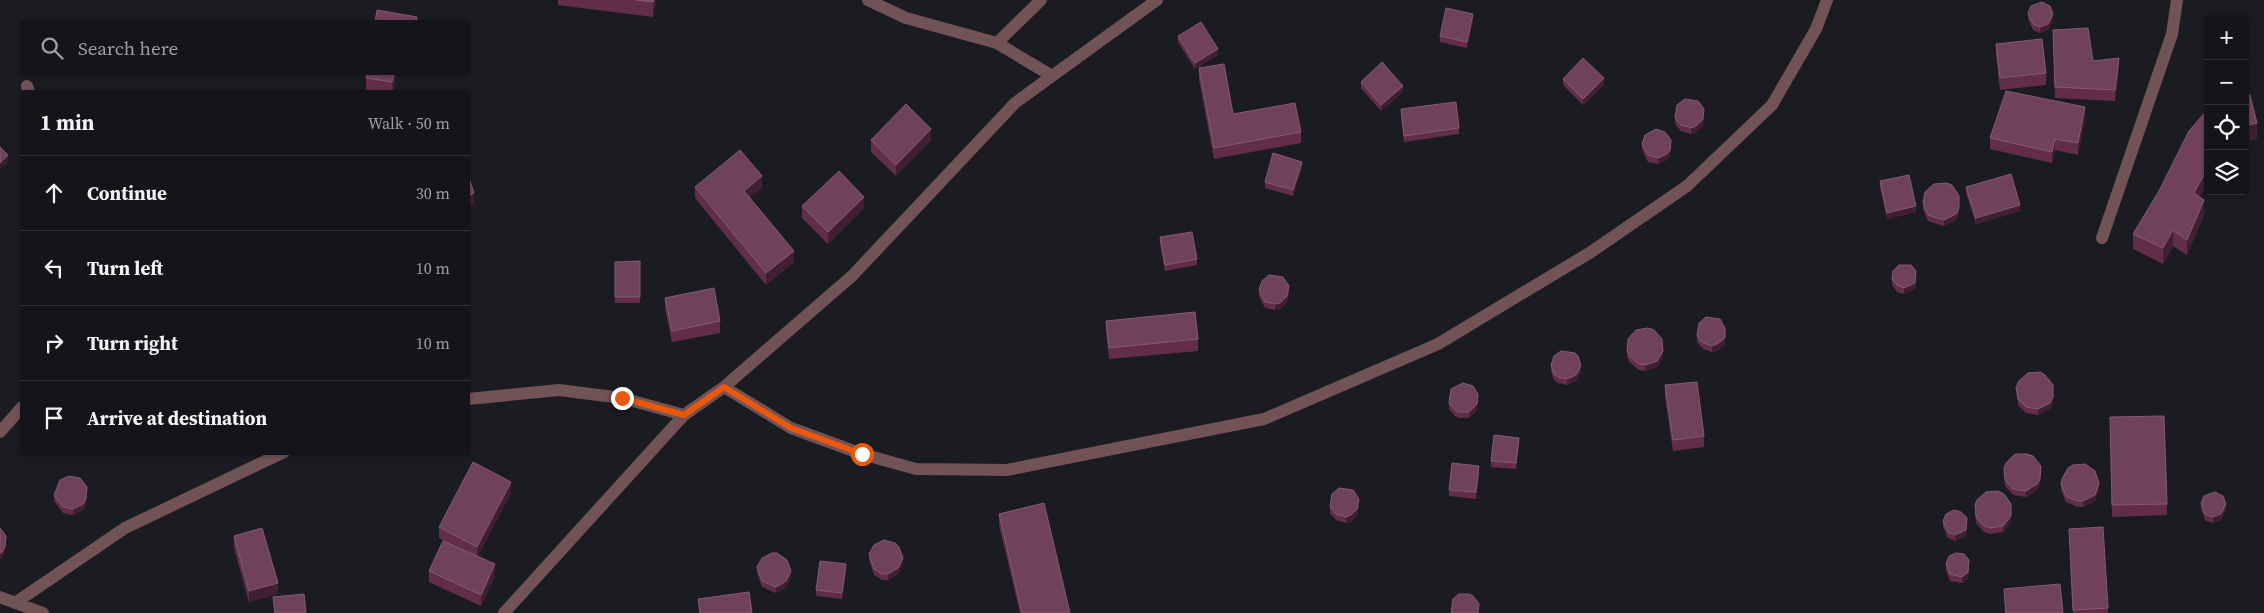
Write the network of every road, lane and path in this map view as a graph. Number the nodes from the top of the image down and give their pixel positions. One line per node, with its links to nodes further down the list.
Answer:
1 (868, 0): 6 (street)
2 (1041, 0): 6 (street)
3 (1157, 0): 7 (street)
4 (1827, 0): 9 (street)
5 (2177, 0): 8 (street)
6 (997, 43): 7 (street)
7 (1052, 76): 9 (street)
8 (2102, 238)
9 (724, 387): 12 (street)
10 (470, 399): 12 (street)
11 (20, 409): 13 (street)
12 (684, 415): 18 (street)
13 (0, 432)
14 (278, 455): 16 (street)
15 (0, 597): 16 (street)
16 (15, 603): 17 (street)
17 (43, 613)
18 (504, 613)

